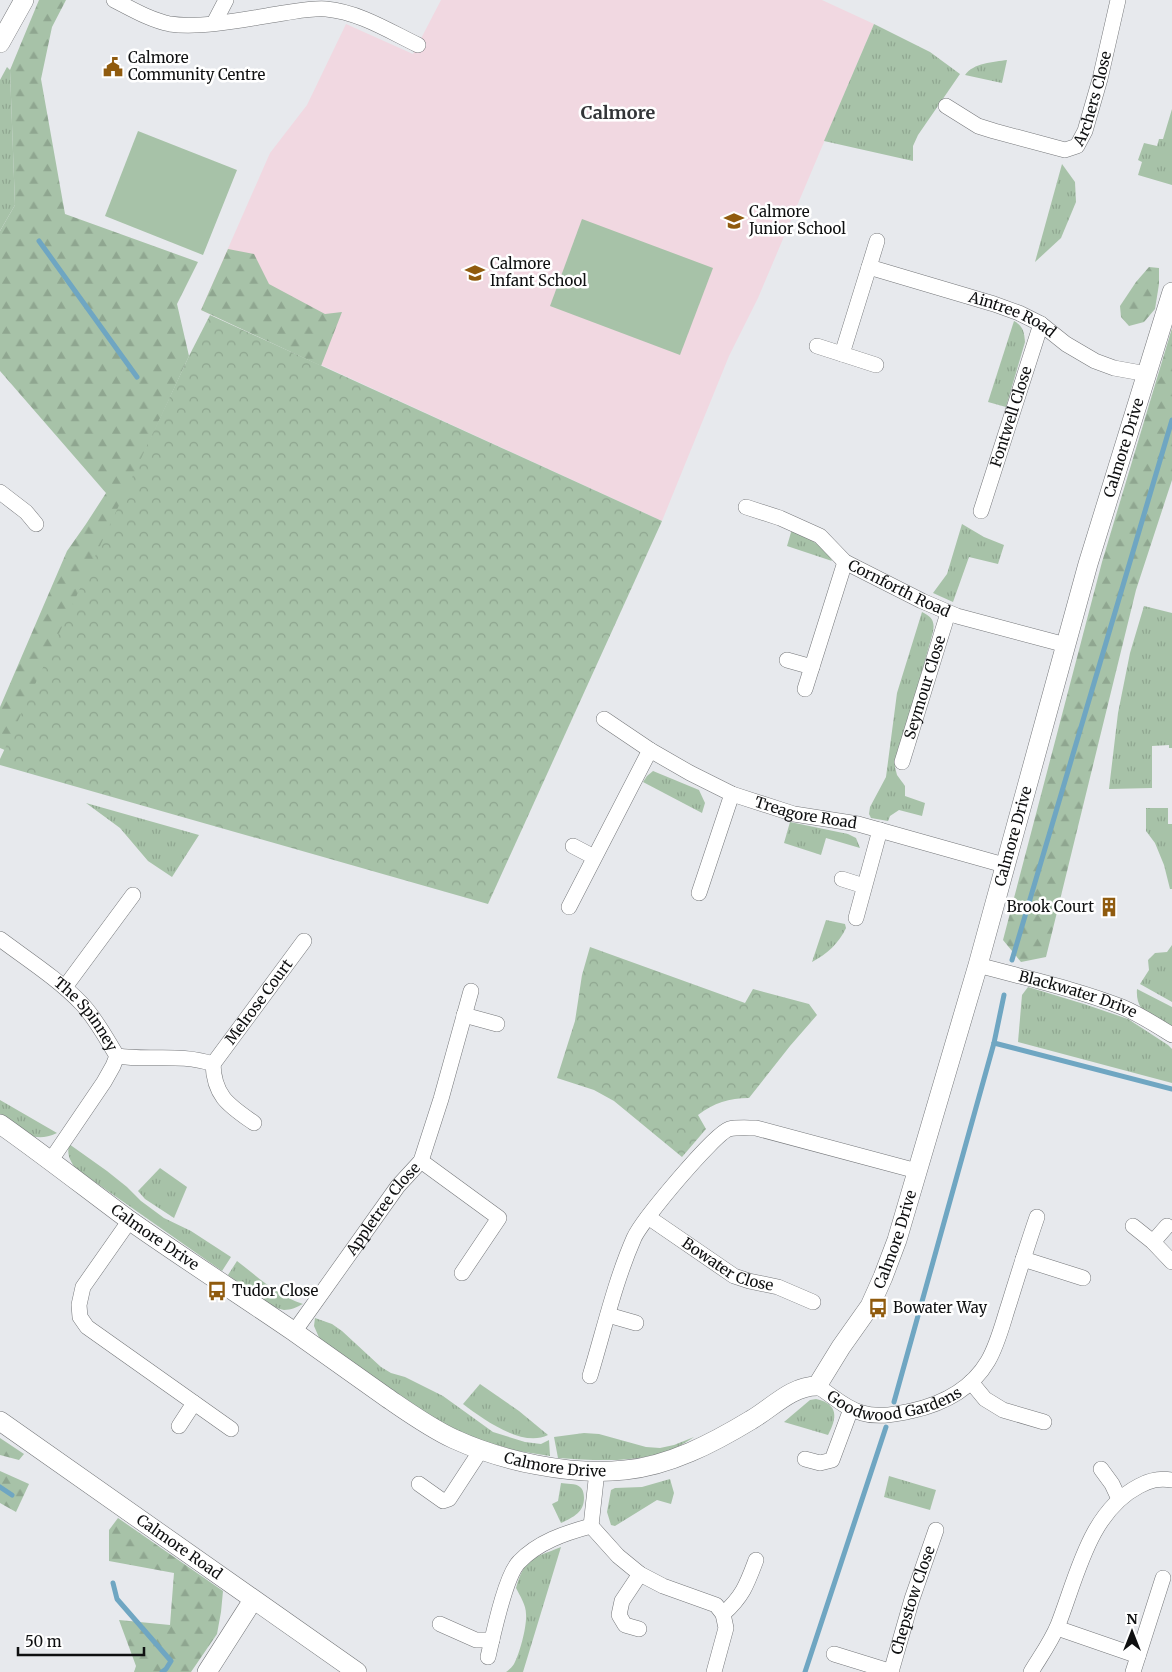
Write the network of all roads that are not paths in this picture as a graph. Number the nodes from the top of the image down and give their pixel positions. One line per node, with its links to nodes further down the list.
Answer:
1 (24, 0): 6 (street)
2 (114, 0): 5 (street)
3 (226, 0): 5 (street)
4 (1118, 0): 8 (street, Archers Close)
5 (214, 23): 7 (street)
6 (0, 43)
7 (418, 45)
8 (946, 106)
9 (877, 241): 10 (street)
10 (869, 267): 12 (street, Aintree Road); 14 (street)
11 (1172, 292): 16 (street, Calmore Drive)
12 (1041, 324): 16 (street, Aintree Road); 19 (street, Fontwell Close)
13 (817, 346): 14 (street)
14 (842, 354): 15 (street)
15 (876, 365)
16 (1147, 374): 23 (street, Calmore Drive)
17 (0, 492): 20 (street)
18 (746, 507): 21 (street, Cornforth Road)
19 (981, 511)
20 (36, 524)
21 (845, 562): 22 (street, Cornforth Road); 25 (street)
22 (948, 612): 23 (street, Cornforth Road); 29 (street, Seymour Close)
23 (1066, 645): 34 (street, Calmore Drive)
24 (787, 660): 25 (street)
25 (812, 667): 26 (street)
26 (805, 688)
27 (604, 719): 28 (street, Treagore Road)
28 (650, 750): 30 (street, Treagore Road); 33 (street)
29 (902, 762)
30 (732, 794): 31 (street, Treagore Road); 37 (street)
31 (880, 830): 34 (street, Treagore Road); 36 (street)
32 (573, 846): 33 (street)
33 (594, 857): 39 (street)
34 (1004, 864): 43 (street, Calmore Drive)
35 (842, 879): 36 (street)
36 (864, 886): 40 (street)
37 (699, 892)
38 (133, 895): 44 (street)
39 (569, 906)
40 (856, 918)
41 (0, 939): 44 (street, The Spinney)
42 (304, 941): 50 (street, Melrose Court)
43 (978, 965): 48 (street, Blackwater Drive); 55 (street, Calmore Drive)
44 (65, 987): 49 (street, The Spinney)
45 (471, 992): 46 (street, Appletree Close)
46 (464, 1015): 47 (street); 54 (street, Appletree Close)
47 (497, 1024)
48 (1172, 1035)
49 (117, 1056): 50 (street); 53 (street, The Spinney)
50 (213, 1064): 52 (street)
51 (0, 1124): 53 (street, Calmore Drive)
52 (254, 1124)
53 (51, 1160): 58 (street, Calmore Drive)
54 (421, 1161): 64 (street); 69 (street, Appletree Close)
55 (917, 1171): 56 (street); 72 (street, Calmore Drive)
56 (648, 1216): 66 (street, Bowater Close); 67 (street)
57 (1036, 1216): 62 (street, Goodwood Gardens)
58 (130, 1220): 69 (street, Calmore Drive); 73 (street)
59 (1133, 1226): 61 (street)
60 (1167, 1226): 61 (street)
61 (1153, 1242): 63 (street)
62 (1023, 1259): 65 (street); 71 (street, Goodwood Gardens)
63 (1172, 1262)
64 (462, 1273)
65 (1083, 1278)
66 (813, 1302)
67 (608, 1315): 68 (street); 70 (street)
68 (636, 1323)
69 (294, 1332): 79 (street, Calmore Drive)
70 (590, 1376)
71 (971, 1382): 74 (street, Goodwood Gardens); 76 (street, Goodwood Gardens)
72 (816, 1386): 74 (street, Goodwood Gardens); 82 (street, Calmore Drive)
73 (194, 1403): 77 (street); 78 (street)
74 (851, 1409): 80 (street)
75 (0, 1421): 91 (street, Calmore Road)
76 (1044, 1422)
77 (179, 1426)
78 (231, 1429)
79 (481, 1450): 82 (street, Calmore Drive); 84 (street)
80 (805, 1459)
81 (1101, 1469): 85 (street)
82 (597, 1471): 86 (street)
83 (1172, 1480): 85 (street)
84 (418, 1484)
85 (1119, 1499): 94 (street)
86 (591, 1526): 89 (street); 96 (street)
87 (936, 1530): 103 (street, Chepstow Close)
88 (756, 1560): 92 (street)
89 (640, 1574): 92 (street); 95 (street)
90 (1163, 1578): 98 (street)
91 (254, 1600): 100 (street); 101 (street, Calmore Road)
92 (723, 1614): 102 (street)
93 (440, 1624): 96 (street)
94 (1057, 1628): 98 (street); 104 (street)
95 (639, 1629)
96 (492, 1640): 99 (street)
97 (834, 1654): 103 (street, Chepstow Close)
98 (1138, 1656): 105 (street)
99 (488, 1657)
100 (207, 1672)
101 (357, 1672)
102 (714, 1672)
103 (892, 1672)
104 (1031, 1672)
105 (1133, 1672)

